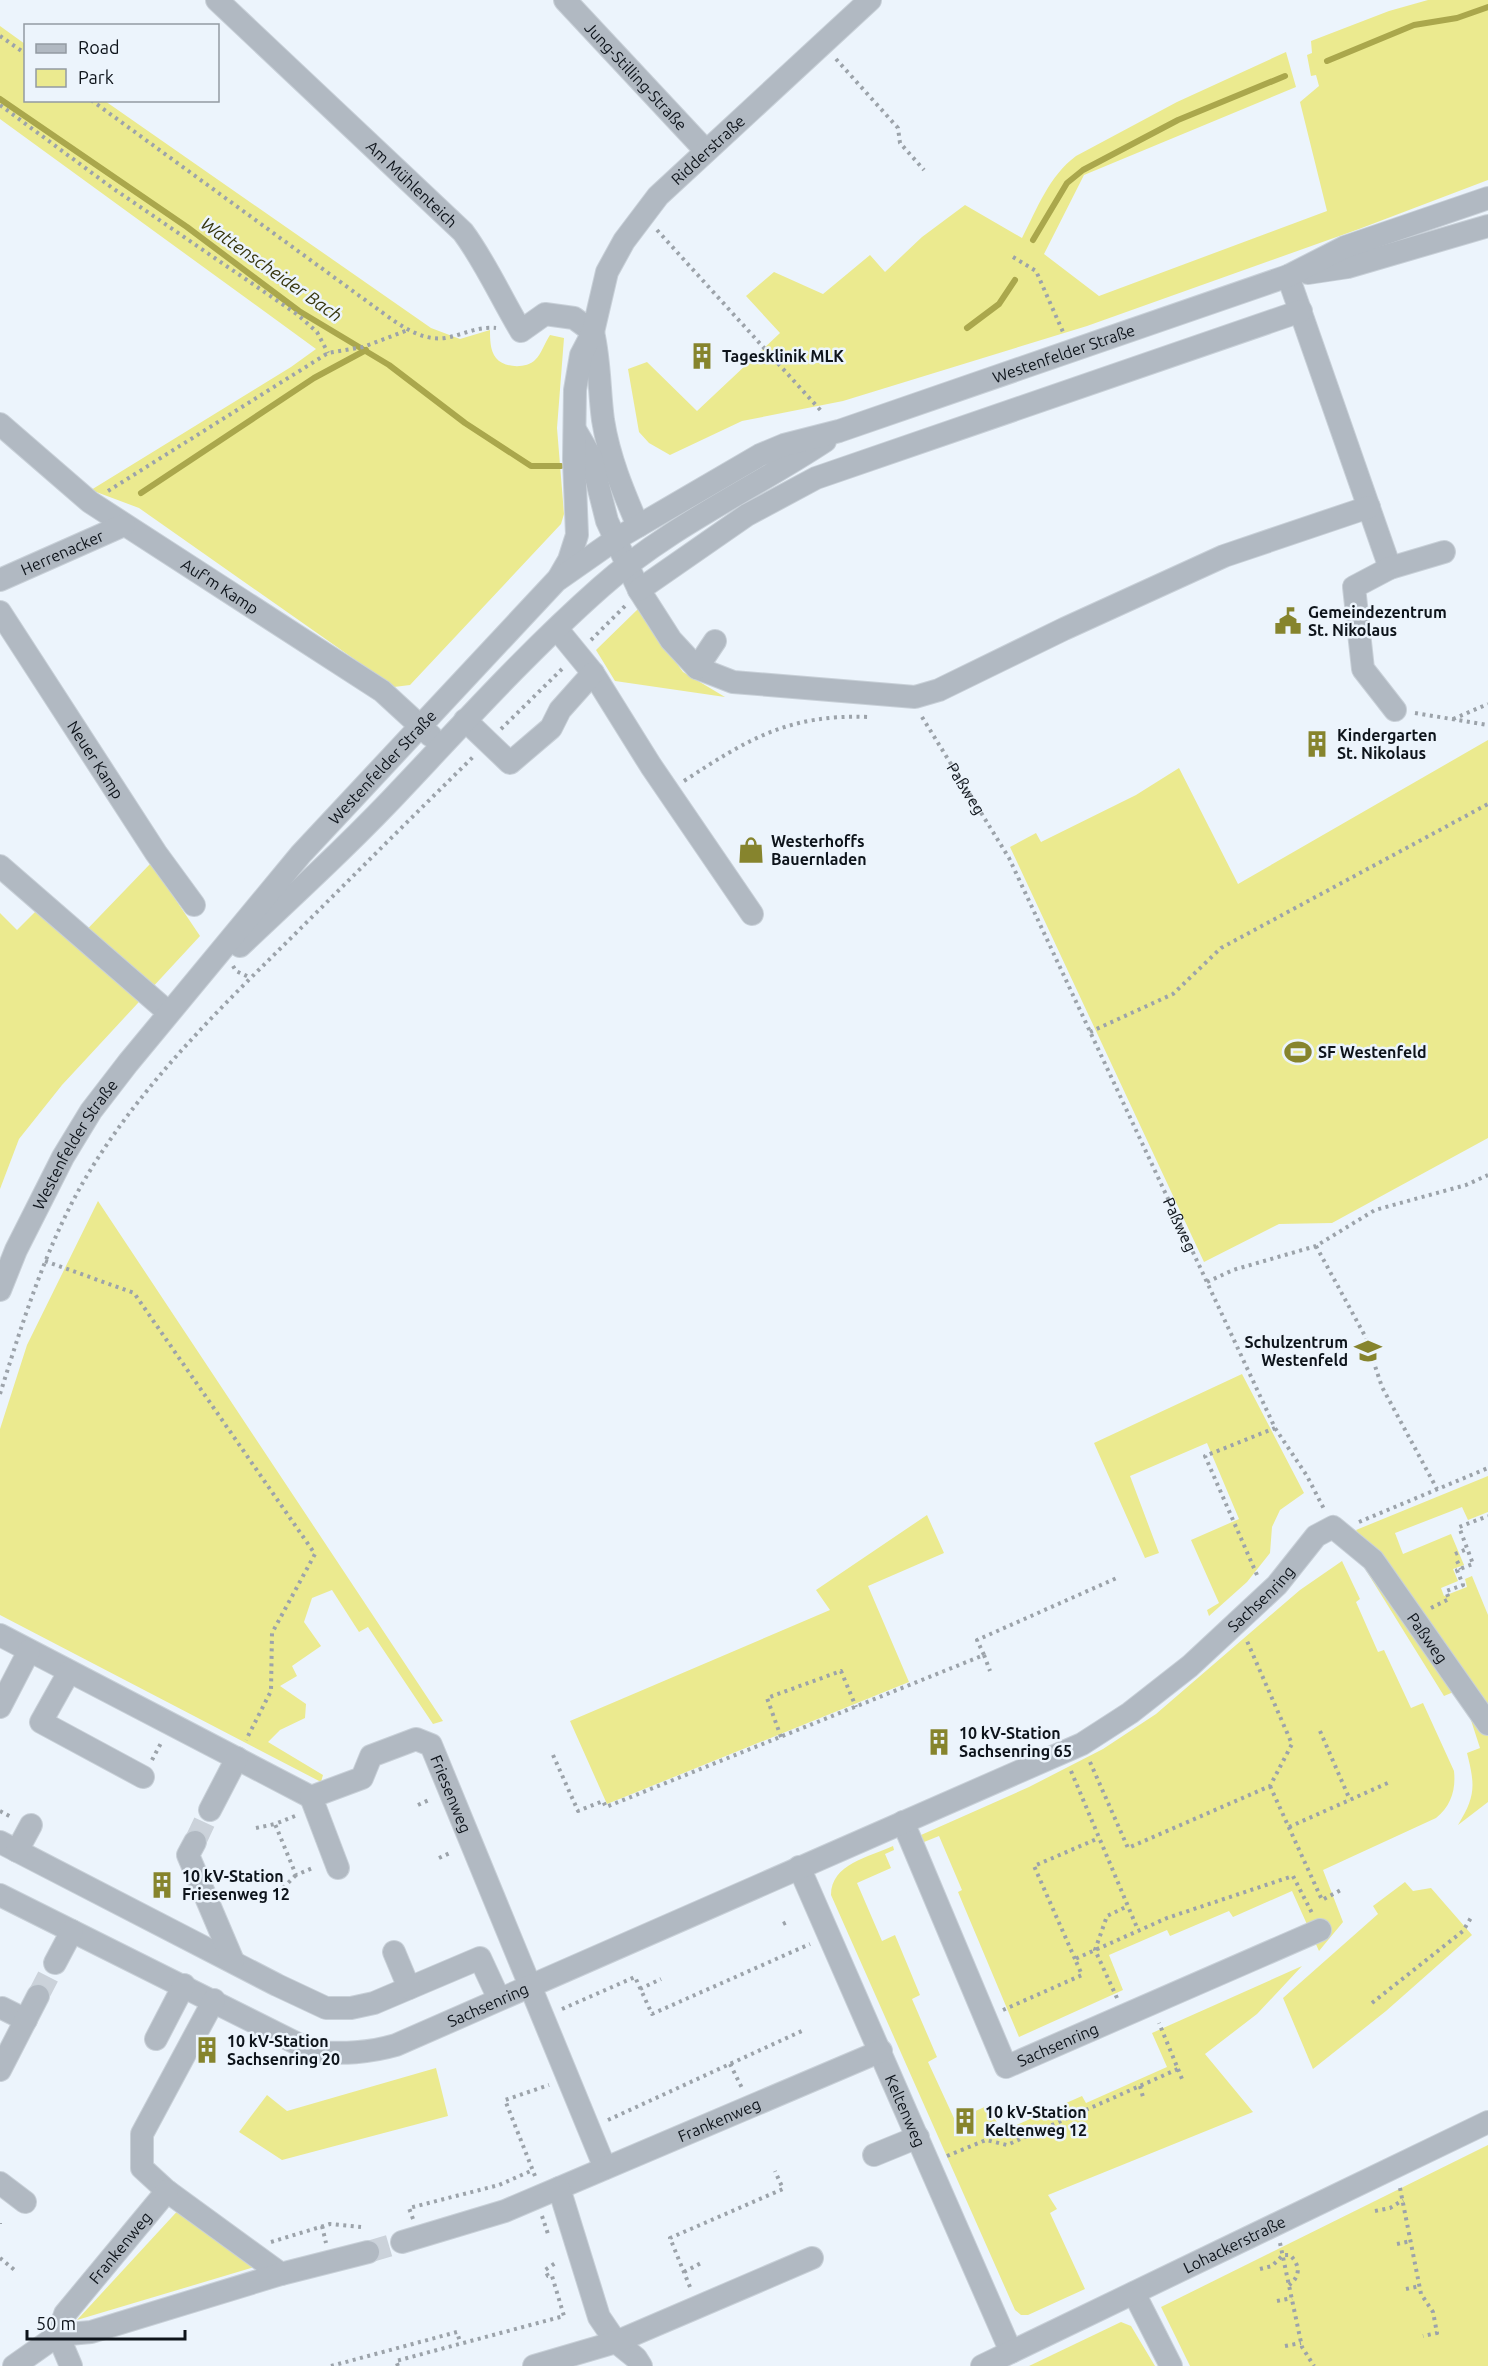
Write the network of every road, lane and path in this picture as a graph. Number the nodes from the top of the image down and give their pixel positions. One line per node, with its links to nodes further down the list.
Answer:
1 (217, 0): 18 (street, Am Mühlenteich)
2 (565, 0): 9 (street, Jung-Stilling-Straße)
3 (870, 0): 5 (street, Ridderstraße)
4 (0, 36): 6 (path)
5 (823, 45): 9 (street, Ridderstraße); 10 (path)
6 (24, 53)
7 (94, 102): 17 (path)
8 (0, 105): 21 (path)
9 (706, 152): 12 (street, Ridderstraße)
10 (924, 170)
11 (1488, 198): 15 (street, Westenfelder Straße)
12 (643, 213): 19 (street, Ridderstraße); 23 (path)
13 (1488, 226): 15 (street, Westenfelder Straße)
14 (1013, 257): 20 (path)
15 (1288, 276): 16 (street); 20 (street, Westenfelder Straße)
16 (1301, 311): 26 (street); 35 (street)
17 (409, 329): 18 (path); 21 (path)
18 (521, 331): 19 (street)
19 (593, 332): 24 (street, Ridderstraße); 28 (street, Ridderstraße)
20 (1070, 352): 23 (street, Westenfelder Straße)
21 (328, 353): 25 (path)
22 (0, 424): 25 (street, Auf'm Kamp)
23 (839, 431): 28 (street, Westenfelder Straße); 31 (street, Westenfelder Straße)
24 (577, 433): 29 (street, Ridderstraße); 34 (street, Ridderstraße)
25 (90, 502): 27 (street, Auf'm Kamp)
26 (1369, 507): 32 (street); 43 (street)
27 (124, 525): 33 (street, Herrenacker); 50 (street, Auf'm Kamp)
28 (638, 526): 29 (street, Westenfelder Straße); 31 (street)
29 (616, 539): 31 (street); 34 (street, Westenfelder Straße)
30 (1444, 552): 32 (street)
31 (628, 565): 35 (street); 38 (street, Westenfelder Straße)
32 (1390, 568): 45 (street)
33 (0, 580)
34 (556, 581): 50 (street, Westenfelder Straße)
35 (639, 590): 41 (street)
36 (0, 612): 56 (street, Neuer Kamp)
37 (616, 616): 40 (path)
38 (557, 629): 40 (street); 48 (street, Westenfelder Straße)
39 (715, 642): 41 (street)
40 (578, 652): 42 (street); 51 (path)
41 (697, 668): 43 (street)
42 (593, 673): 51 (street); 53 (street)
43 (915, 697): 59 (path, Paßweg)
44 (1488, 704): 47 (path)
45 (1395, 710): 47 (path)
46 (879, 717): 53 (path)
47 (1452, 719): 49 (path)
48 (465, 720): 51 (street); 52 (street, Westenfelder Straße)
49 (1488, 725)
50 (421, 726): 52 (street, Auf'm Kamp); 58 (street, Westenfelder Straße)
51 (487, 742): 62 (path)
52 (441, 745): 58 (street, Westenfelder Straße)
53 (668, 791): 57 (street)
54 (1488, 804): 59 (path)
55 (0, 866): 58 (street)
56 (194, 905)
57 (752, 914)
58 (168, 1012): 64 (street, Westenfelder Straße)
59 (1090, 1032): 63 (path, Paßweg)
60 (1488, 1176): 61 (path)
61 (1316, 1246): 63 (path); 68 (path)
62 (45, 1261): 65 (path); 91 (path)
63 (1207, 1282): 66 (path, Paßweg)
64 (0, 1290)
65 (0, 1394)
66 (1275, 1428): 70 (path, Paßweg); 76 (path)
67 (1488, 1468): 68 (path)
68 (1437, 1489): 70 (path)
69 (1488, 1516): 71 (path)
70 (1325, 1531): 76 (street, Sachsenring); 77 (street, Paßweg)
71 (1467, 1548): 72 (path); 74 (path)
72 (1455, 1554)
73 (1457, 1561): 74 (path)
74 (1461, 1569): 77 (path)
75 (1119, 1577): 81 (path)
76 (1266, 1595): 78 (street, Sachsenring)
77 (1413, 1617): 86 (street, Paßweg)
78 (1238, 1621): 89 (street, Sachsenring); 94 (path)
79 (0, 1635): 80 (street)
80 (29, 1651): 83 (street); 84 (street)
81 (984, 1655): 82 (path); 85 (path)
82 (990, 1671)
83 (69, 1672): 91 (street); 92 (street)
84 (0, 1707)
85 (856, 1707): 88 (path); 88 (path)
86 (1488, 1724)
87 (1320, 1731): 95 (path)
88 (781, 1737): 90 (path)
89 (1073, 1749): 94 (path); 98 (street, Sachsenring); 103 (path)
90 (553, 1755)
91 (237, 1758): 96 (street); 97 (street)
92 (143, 1777)
93 (1390, 1782): 95 (path)
94 (1270, 1786): 101 (path)
95 (1350, 1800): 101 (path)
96 (313, 1803): 99 (path); 106 (street); 127 (street, Friesenweg)
97 (210, 1810)
98 (903, 1822): 107 (street, Sachsenring); 138 (street, Sachsenring)
99 (275, 1824): 102 (path); 108 (path)
100 (31, 1825): 105 (street)
101 (1289, 1827): 110 (path)
102 (256, 1828)
103 (1099, 1838): 112 (path); 122 (path)
104 (195, 1842): 123 (street)
105 (8, 1847): 123 (street)
106 (337, 1864): 108 (path)
107 (799, 1867): 119 (street, Keltenweg); 127 (street, Sachsenring)
108 (296, 1875): 109 (path)
109 (283, 1888)
110 (1341, 1890)
111 (0, 1895): 118 (street, Sachsenring)
112 (1128, 1906): 116 (path); 120 (path)
113 (1472, 1916): 134 (path)
114 (789, 1921): 115 (path)
115 (783, 1924)
116 (1138, 1930): 117 (path); 120 (path)
117 (1320, 1930): 133 (street, Sachsenring)
118 (72, 1932): 124 (street); 126 (street, Sachsenring)
119 (830, 1935): 129 (path); 142 (street, Keltenweg)
120 (1095, 1950): 122 (path); 136 (path)
121 (394, 1952): 128 (street)
122 (1075, 1959): 138 (path)
123 (234, 1961): 128 (street)
124 (55, 1963)
125 (661, 1980): 129 (path)
126 (183, 1985): 132 (street, Sachsenring); 141 (street)
127 (530, 1985): 131 (street, Sachsenring); 137 (street, Friesenweg)
128 (409, 1988): 131 (street)
129 (640, 1989): 137 (path)
130 (38, 1996): 139 (street)
131 (499, 1999): 132 (street, Sachsenring)
132 (214, 2000): 159 (street)
133 (1151, 2003): 136 (street, Sachsenring); 143 (path)
134 (1372, 2003)
135 (2, 2008): 139 (street)
136 (1125, 2015): 138 (street, Sachsenring)
137 (545, 2017): 145 (street, Friesenweg)
138 (985, 2018)
139 (26, 2020): 144 (street)
140 (804, 2030): 150 (path)
141 (156, 2039)
142 (881, 2051): 151 (street, Keltenweg); 155 (street, Frankenweg)
143 (1178, 2069): 146 (path); 147 (path)
144 (0, 2070)
145 (568, 2079): 150 (street, Friesenweg); 156 (path)
146 (1182, 2079)
147 (1140, 2086): 148 (path); 153 (path)
148 (1143, 2097)
149 (1488, 2122): 154 (street, Lohackerstraße)
150 (589, 2129): 155 (street, Friesenweg)
151 (918, 2137): 152 (street); 153 (street, Keltenweg)
152 (874, 2155)
153 (930, 2164): 193 (street, Keltenweg)
154 (1395, 2167): 161 (path); 183 (street, Lohackerstraße)
155 (606, 2168): 160 (street, Frankenweg)
156 (533, 2170): 160 (path); 165 (path)
157 (775, 2170): 178 (path)
158 (0, 2183): 162 (street)
159 (167, 2191): 169 (street); 187 (street, Frankenweg)
160 (546, 2194): 165 (street, Frankenweg); 166 (path); 190 (street)
161 (1403, 2200): 163 (path); 167 (path)
162 (25, 2202)
163 (1375, 2211)
164 (361, 2227): 169 (path)
165 (410, 2240)
166 (550, 2241)
167 (1411, 2241): 168 (path); 181 (path)
168 (1397, 2244)
169 (247, 2249): 179 (street)
170 (368, 2252): 179 (street)
171 (556, 2256): 189 (path)
172 (0, 2258): 177 (path)
173 (812, 2258): 186 (street)
174 (1285, 2261): 180 (path)
175 (703, 2262): 178 (path)
176 (1260, 2269): 180 (path)
177 (17, 2272)
178 (684, 2272): 186 (path)
179 (280, 2274): 187 (street)
180 (1289, 2285): 184 (path)
181 (1420, 2286): 182 (path); 188 (path)
182 (1406, 2289)
183 (1134, 2293): 193 (street, Lohackerstraße); 201 (street)
184 (1292, 2298): 185 (path); 191 (path)
185 (1277, 2301)
186 (698, 2307): 190 (street)
187 (58, 2335): 194 (street); 195 (street)
188 (1423, 2336)
189 (460, 2342): 196 (path); 197 (path)
190 (616, 2342): 198 (street); 199 (street)
191 (1301, 2343): 192 (path); 202 (path)
192 (1285, 2346)
193 (1011, 2352): 200 (street, Lohackerstraße)
194 (14, 2366)
195 (71, 2366)
196 (331, 2366)
197 (398, 2366)
198 (534, 2366)
199 (641, 2366)
200 (982, 2366)
201 (1171, 2366)
202 (1314, 2366)

